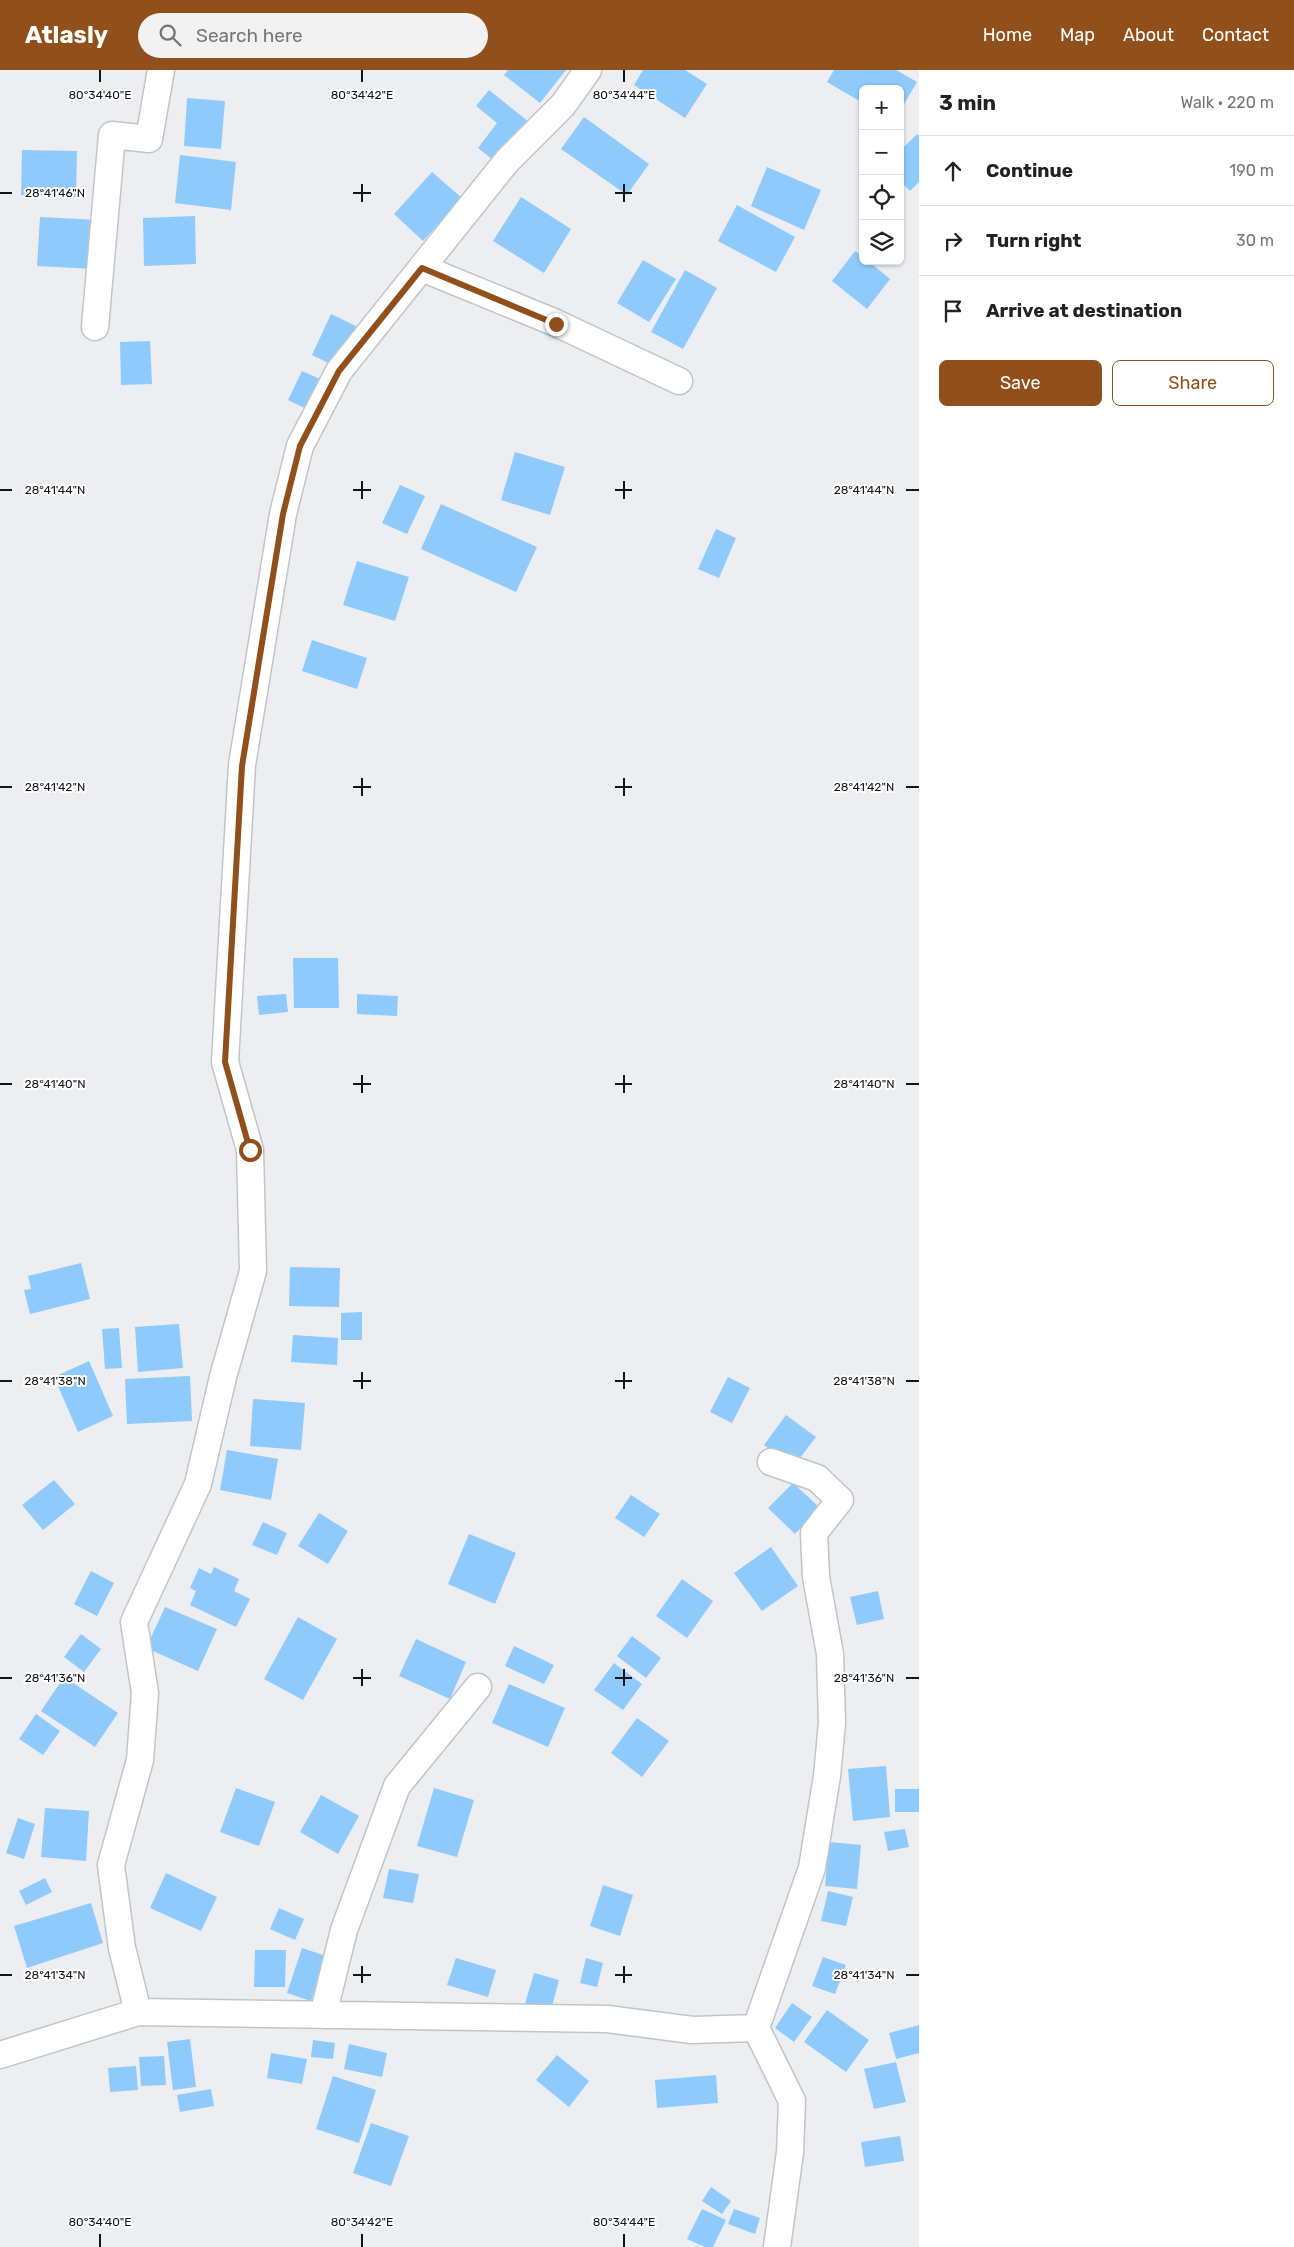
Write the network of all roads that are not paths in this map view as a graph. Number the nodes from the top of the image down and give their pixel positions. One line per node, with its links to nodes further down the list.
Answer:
1 (161, 70): 4 (street)
2 (588, 70): 3 (street)
3 (422, 268): 5 (street); 8 (street)
4 (94, 327)
5 (679, 381)
6 (771, 1462): 10 (street)
7 (478, 1688): 9 (street)
8 (138, 2012): 9 (street); 11 (street)
9 (323, 2015): 10 (street)
10 (756, 2028): 12 (street)
11 (0, 2055)
12 (777, 2247)

